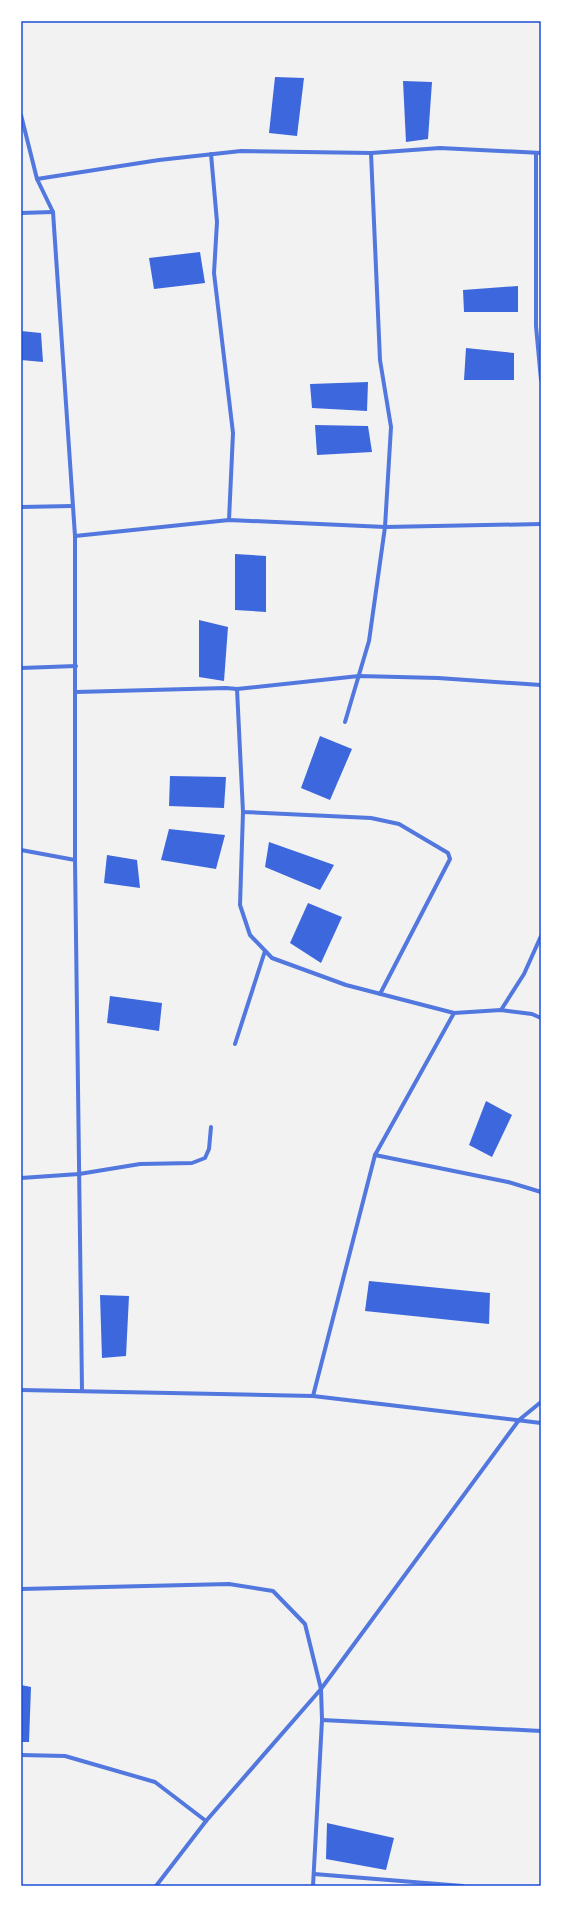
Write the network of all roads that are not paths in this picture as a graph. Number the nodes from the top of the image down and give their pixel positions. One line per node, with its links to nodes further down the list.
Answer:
1 (21, 115): 6 (street)
2 (371, 153): 3 (street); 5 (street); 14 (street)
3 (536, 153): 4 (street); 9 (street)
4 (541, 153)
5 (211, 154): 6 (street); 12 (street)
6 (37, 179): 7 (street)
7 (53, 212): 8 (street); 10 (street)
8 (21, 213)
9 (541, 380)
10 (72, 506): 11 (street); 15 (street)
11 (21, 508)
12 (229, 520): 14 (street); 15 (street)
13 (541, 524): 14 (street)
14 (385, 527): 18 (street)
15 (75, 536): 16 (street)
16 (76, 666): 17 (street); 21 (street)
17 (21, 668)
18 (359, 676): 19 (street); 20 (street); 22 (street)
19 (541, 685)
20 (237, 689): 21 (street); 23 (street)
21 (76, 692): 25 (street)
22 (345, 722)
23 (243, 812): 27 (street); 28 (street)
24 (21, 850): 25 (street)
25 (75, 860): 35 (street)
26 (541, 936): 29 (street)
27 (265, 950): 28 (street); 32 (street)
28 (380, 994): 30 (street)
29 (501, 1010): 30 (street); 31 (street)
30 (454, 1013): 34 (street)
31 (541, 1018)
32 (235, 1044)
33 (211, 1127): 35 (street)
34 (375, 1155): 37 (street); 40 (street)
35 (79, 1174): 36 (street); 39 (street)
36 (21, 1178)
37 (541, 1192)
38 (21, 1390): 39 (street)
39 (82, 1390): 40 (street)
40 (313, 1396): 42 (street)
41 (541, 1402): 42 (street)
42 (519, 1420): 43 (street); 45 (street)
43 (541, 1423)
44 (21, 1589): 45 (street)
45 (321, 1689): 46 (street); 49 (street)
46 (322, 1720): 47 (street); 50 (street)
47 (541, 1731)
48 (21, 1755): 49 (street)
49 (206, 1821): 51 (street)
50 (314, 1874): 52 (street); 53 (street)
51 (156, 1886)
52 (313, 1886)
53 (463, 1886)

